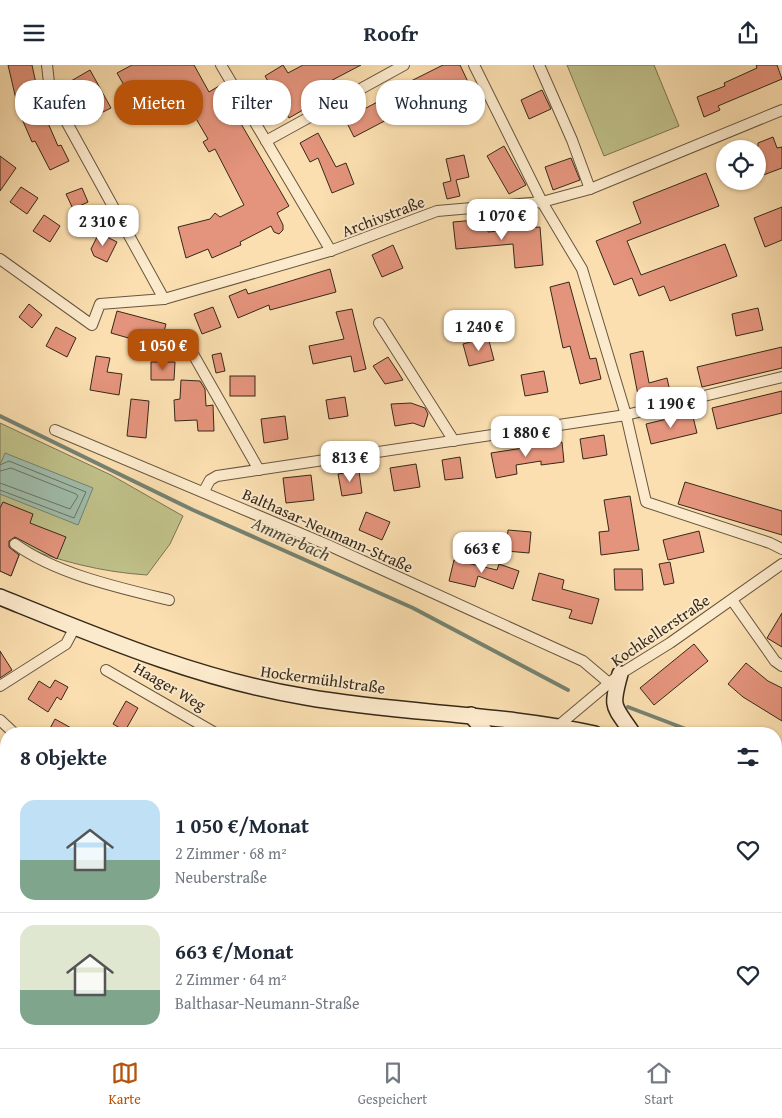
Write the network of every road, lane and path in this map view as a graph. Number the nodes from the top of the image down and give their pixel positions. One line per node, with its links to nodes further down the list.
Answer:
1 (47, 65): 12 (street)
2 (221, 65): 7 (street)
3 (404, 65): 7 (street)
4 (474, 65): 9 (street)
5 (539, 65): 8 (street)
6 (782, 110): 8 (street, Archivstraße)
7 (266, 141): 10 (street)
8 (590, 189): 9 (street, Archivstraße)
9 (542, 202): 10 (street, Archivstraße); 16 (street)
10 (331, 251): 12 (street, Archivstraße)
11 (0, 259): 12 (street, Archivstraße)
12 (164, 299)
13 (379, 323): 18 (street)
14 (193, 354): 19 (street)
15 (782, 377): 16 (street)
16 (626, 415): 18 (street); 22 (street)
17 (55, 430): 20 (street, Balthasar-Neumann-Straße)
18 (454, 441): 19 (street)
19 (259, 470): 20 (street)
20 (204, 491): 30 (street, Balthasar-Neumann-Straße)
21 (15, 544): 25 (street)
22 (782, 549)
23 (782, 564): 26 (street, Kochkellerstraße)
24 (0, 597): 27 (main road, Hockermühlstraße)
25 (169, 600)
26 (732, 600): 28 (street); 30 (street, Kochkellerstraße)
27 (75, 627): 31 (street); 32 (main road, Hockermühlstraße)
28 (782, 666)
29 (106, 670): 33 (street, Haager Weg)
30 (614, 679): 36 (street, Kochkellerstraße); 37 (main road)
31 (0, 686)
32 (472, 715): 34 (main road); 35 (main road, Hockermühlstraße)
33 (205, 727)
34 (481, 727)
35 (538, 727)
36 (558, 727)
37 (628, 727)

